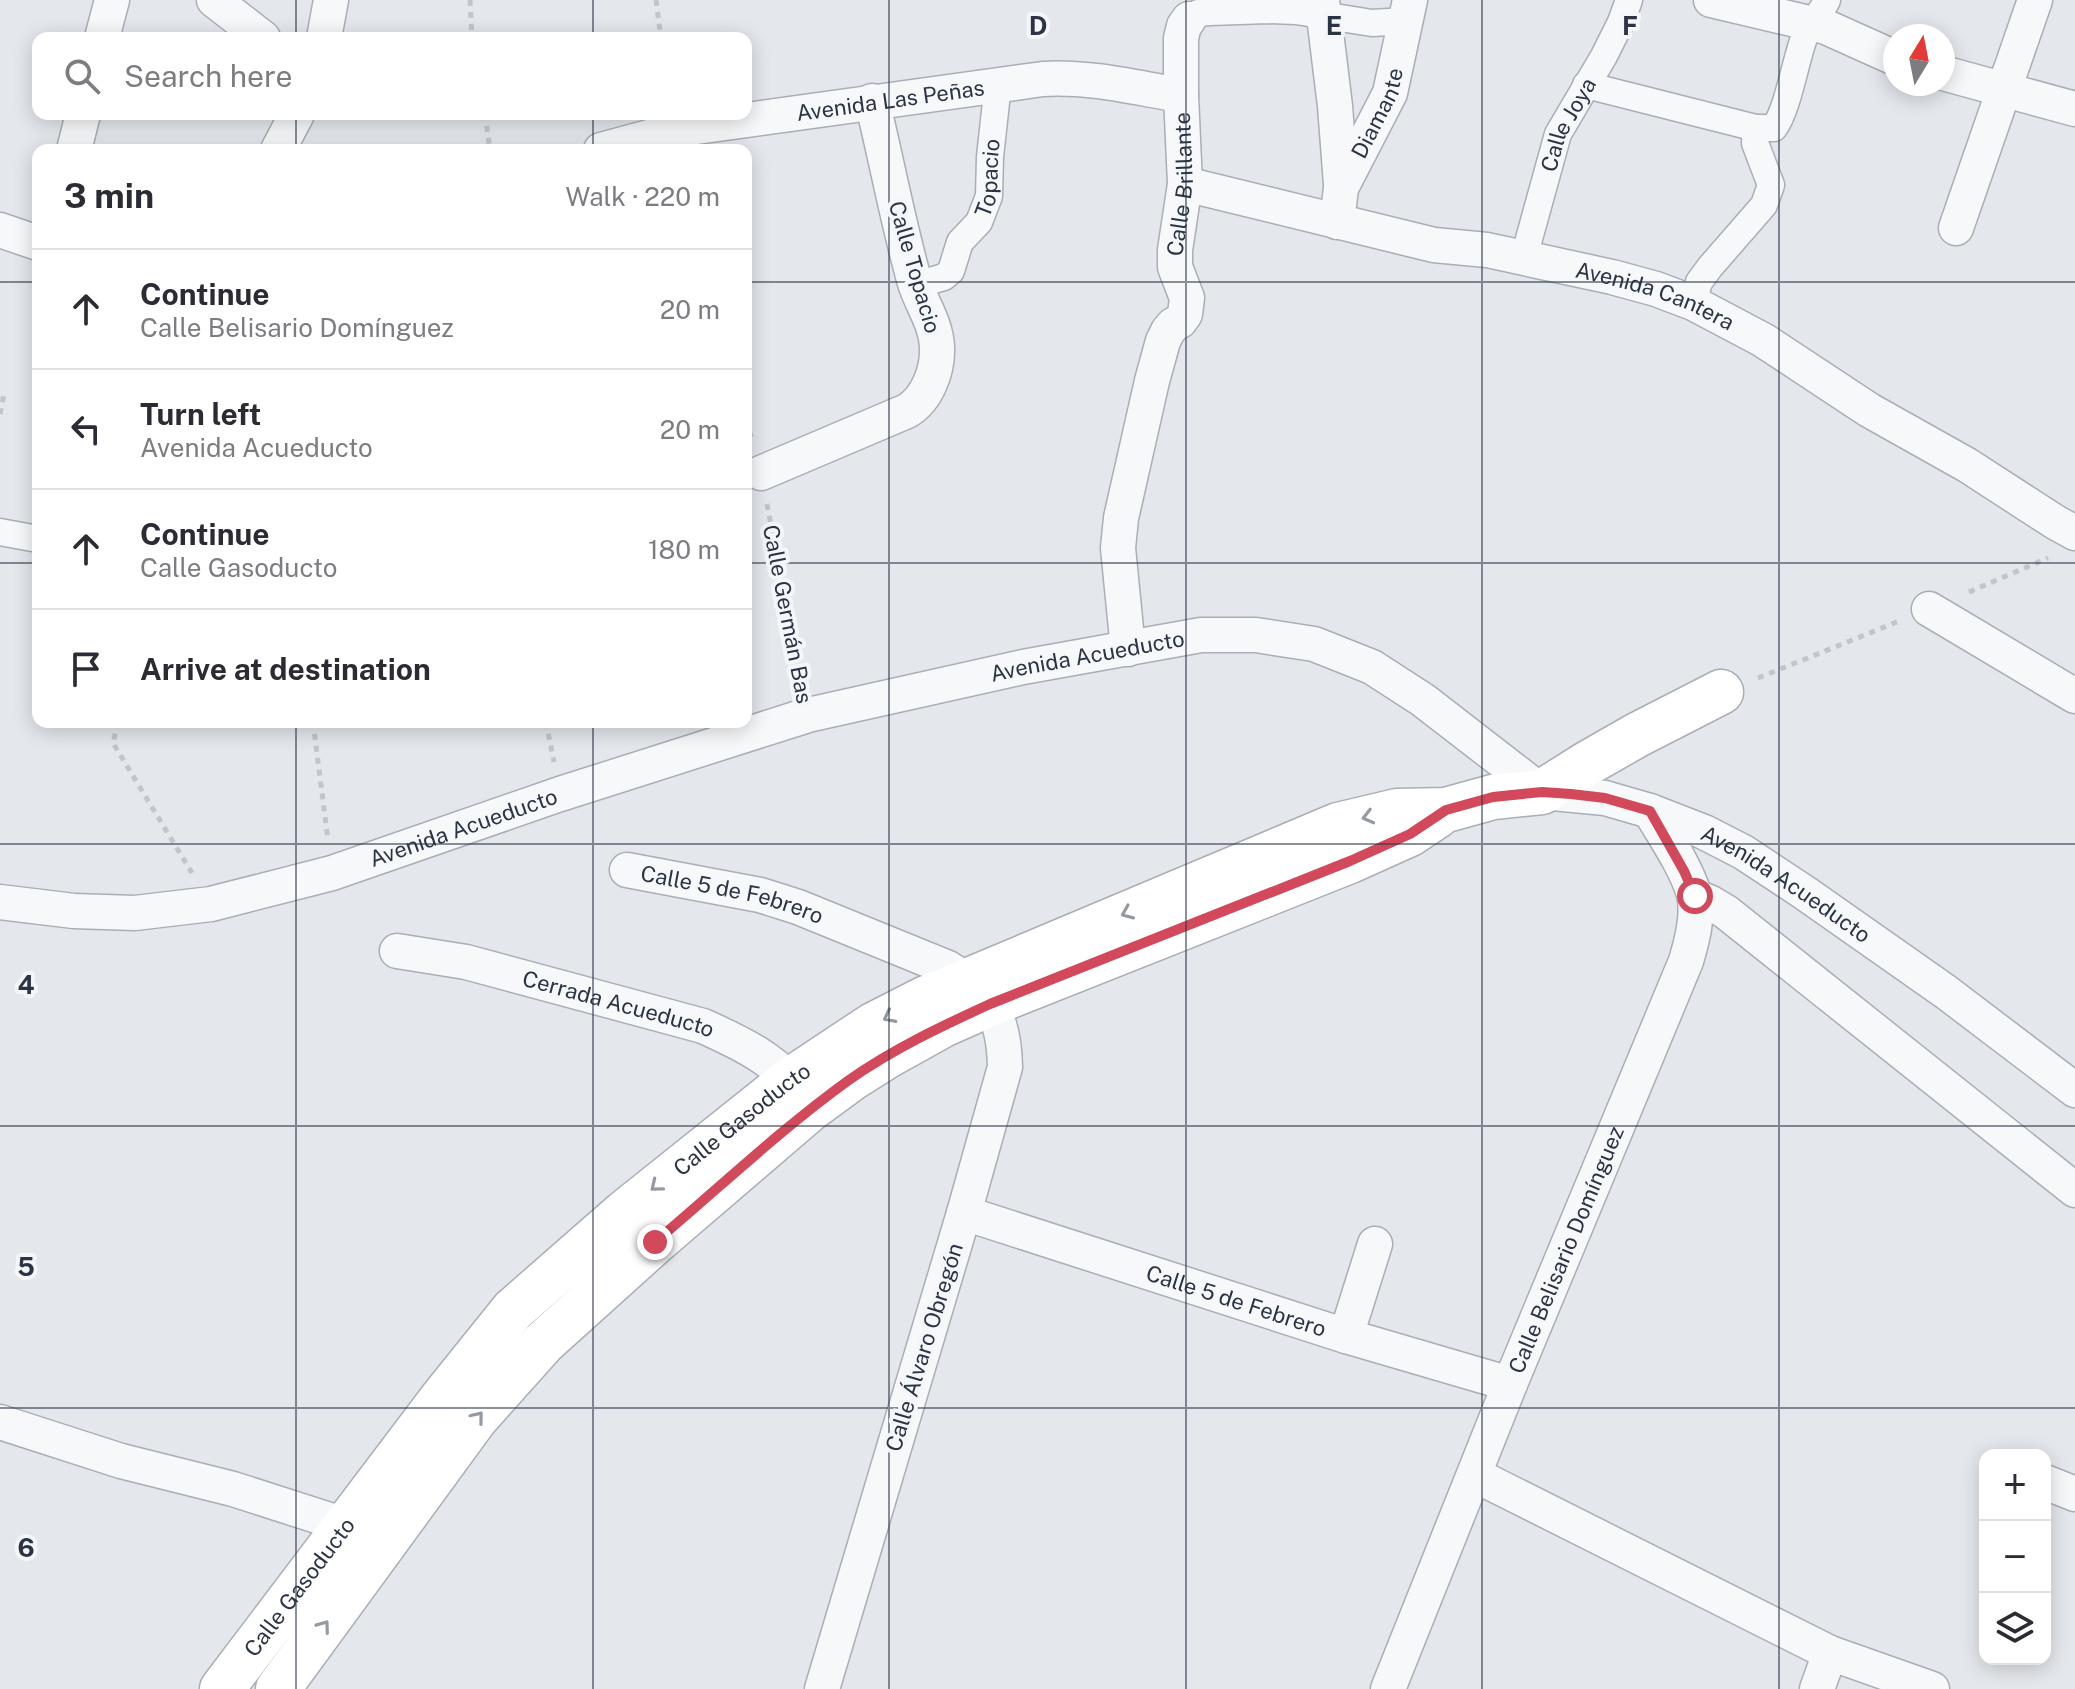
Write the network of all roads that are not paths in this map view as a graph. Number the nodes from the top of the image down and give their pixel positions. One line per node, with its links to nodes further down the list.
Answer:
1 (112, 0): 11 (street)
2 (214, 0): 12 (street)
3 (331, 0): 13 (street)
4 (1629, 0): 17 (street, Calle Joya)
5 (1711, 0): 9 (street)
6 (2035, 0): 18 (street)
7 (1322, 7): 8 (street, Calle Brillante); 10 (street, Calle Brillante); 31 (street)
8 (1408, 11): 31 (street, Diamante)
9 (1820, 12): 14 (street); 26 (street)
10 (1189, 19): 19 (street, Calle Brillante)
11 (104, 32)
12 (255, 32)
13 (325, 32)
14 (1883, 53)
15 (1955, 77): 18 (street)
16 (998, 84): 19 (street, Avenida Las Peñas); 20 (street, Avenida Las Peñas); 37 (street, Topacio)
17 (1586, 85): 26 (street); 36 (street, Calle Joya)
18 (2004, 91): 21 (street); 33 (street)
19 (1181, 95): 30 (street, Calle Brillante)
20 (872, 101): 22 (street, Avenida Las Peñas); 37 (street, Calle Topacio)
21 (2075, 109)
22 (752, 119)
23 (82, 120): 27 (street)
24 (294, 120): 28 (street)
25 (743, 120): 29 (street, Avenida Las Peñas)
26 (1756, 128): 38 (street)
27 (76, 144)
28 (281, 144)
29 (623, 144)
30 (1185, 184): 32 (street, Avenida Cantera); 44 (street, Calle Brillante)
31 (1341, 188): 32 (street, Diamante)
32 (1337, 222): 36 (street, Avenida Cantera)
33 (1956, 228)
34 (0, 230): 35 (street)
35 (32, 241)
36 (1524, 257): 38 (street, Avenida Cantera)
37 (916, 285): 39 (street, Calle Topacio)
38 (1693, 303): 41 (street, Avenida Cantera)
39 (761, 473)
40 (0, 532): 42 (street)
41 (2075, 533)
42 (32, 538)
43 (1929, 609): 46 (street)
44 (1128, 649): 47 (street, Avenida Acueducto); 51 (street, Avenida Acueducto)
45 (1721, 692): 47 (main road, Calle Gasoducto)
46 (2075, 696)
47 (1542, 792): 48 (street, Avenida Acueducto); 53 (main road, Calle Gasoducto)
48 (1650, 811): 50 (street, Calle Belisario Domínguez); 54 (street, Avenida Acueducto)
49 (627, 870): 53 (street, Calle 5 de Febrero)
50 (1695, 896): 56 (street); 60 (street, Calle Belisario Domínguez)
51 (0, 902)
52 (397, 951): 55 (street, Cerrada Acueducto)
53 (979, 992): 55 (main road, Calle Gasoducto); 57 (street, Calle Álvaro Obregón)
54 (2075, 1090)
55 (800, 1095): 65 (main road, Calle Gasoducto)
56 (2075, 1190)
57 (964, 1213): 59 (street, Calle 5 de Febrero); 69 (street, Calle Álvaro Obregón)
58 (1375, 1244): 59 (street)
59 (1346, 1336): 60 (street, Calle 5 de Febrero)
60 (1510, 1384): 62 (street, Calle Belisario Domínguez)
61 (0, 1422): 65 (street)
62 (1475, 1475): 66 (street); 70 (street, Calle Belisario Domínguez)
63 (2051, 1484): 64 (street)
64 (2075, 1494)
65 (362, 1538): 67 (main road, Calle Gasoducto); 68 (main road, Calle Gasoducto, one-way to 65)
66 (1830, 1653): 71 (street); 72 (street)
67 (222, 1689)
68 (278, 1689)
69 (822, 1689)
70 (1388, 1689)
71 (1817, 1689)
72 (1932, 1689)

